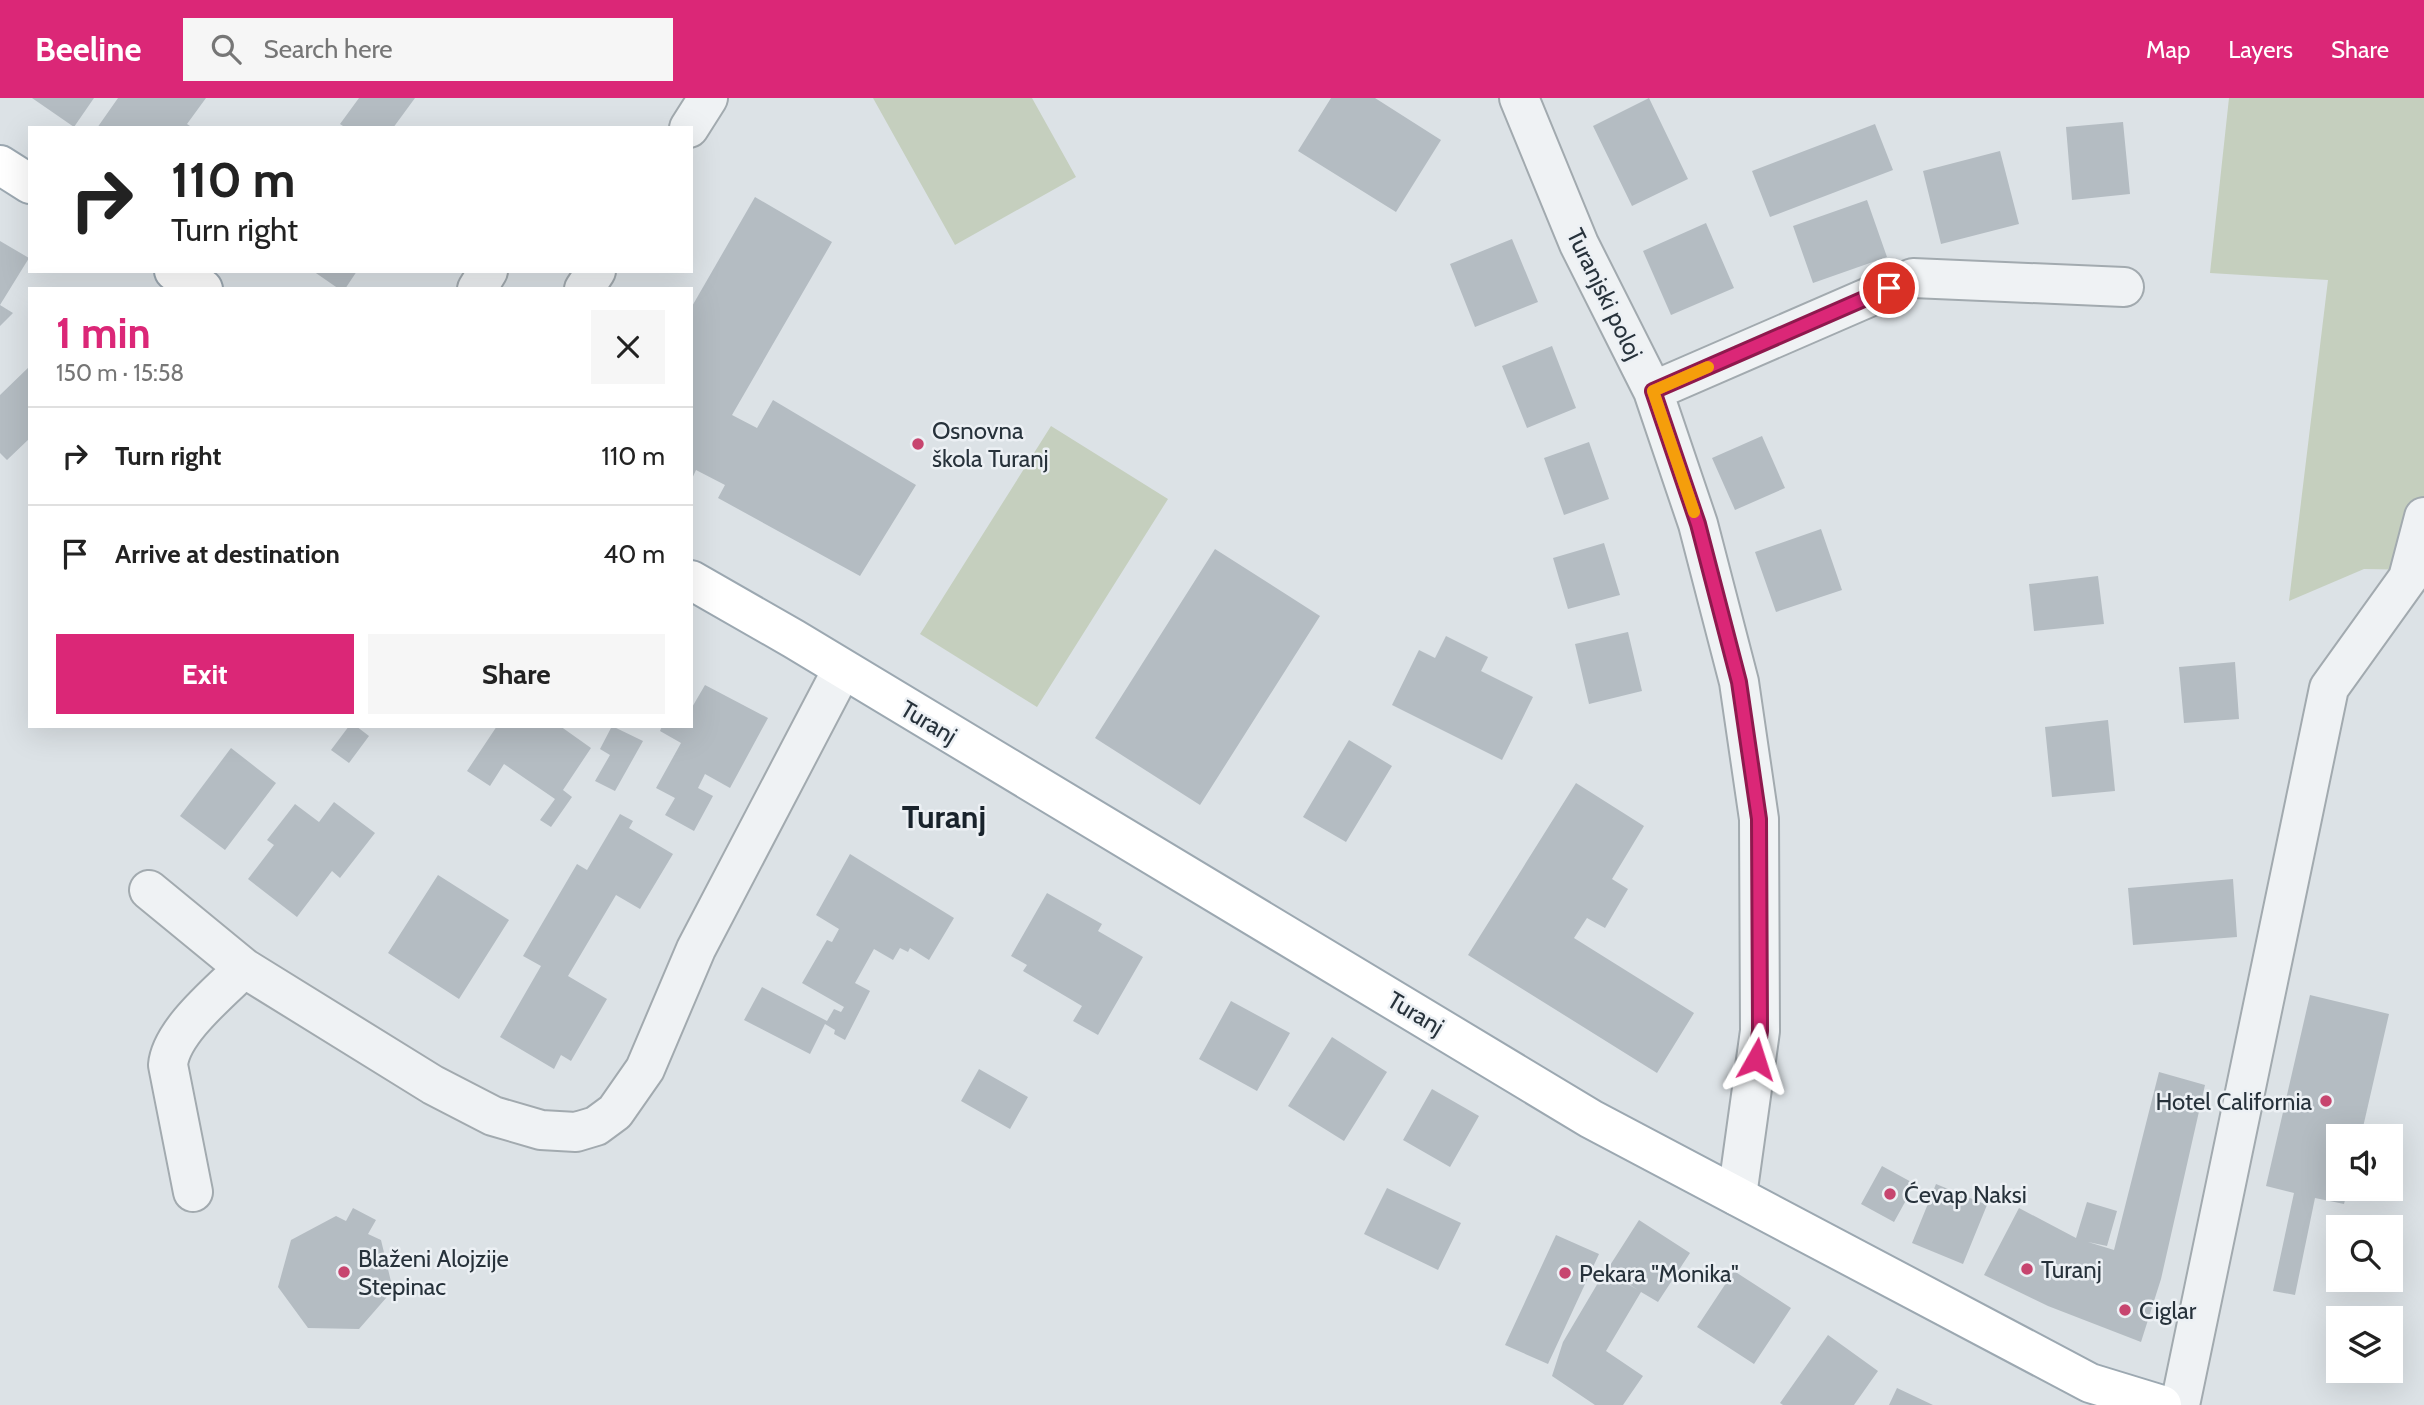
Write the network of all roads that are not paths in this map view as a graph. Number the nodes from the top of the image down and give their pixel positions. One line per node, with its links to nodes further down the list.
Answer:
1 (708, 98): 3 (street)
2 (1519, 98): 9 (street, Turanjski poloj)
3 (690, 126)
4 (0, 165): 5 (main road)
5 (28, 183)
6 (177, 273): 7 (main road)
7 (200, 287)
8 (2124, 288): 9 (street)
9 (1653, 391): 16 (street, Turanjski poloj)
10 (2424, 517): 19 (street)
11 (693, 581): 12 (main road, Turanj)
12 (842, 670): 14 (street); 16 (main road, Turanj)
13 (149, 890): 14 (street)
14 (244, 968): 15 (street)
15 (193, 1192)
16 (1737, 1196): 17 (main road, Turanj)
17 (2086, 1394): 18 (main road, Turanj)
18 (2162, 1405)
19 (2180, 1405)

